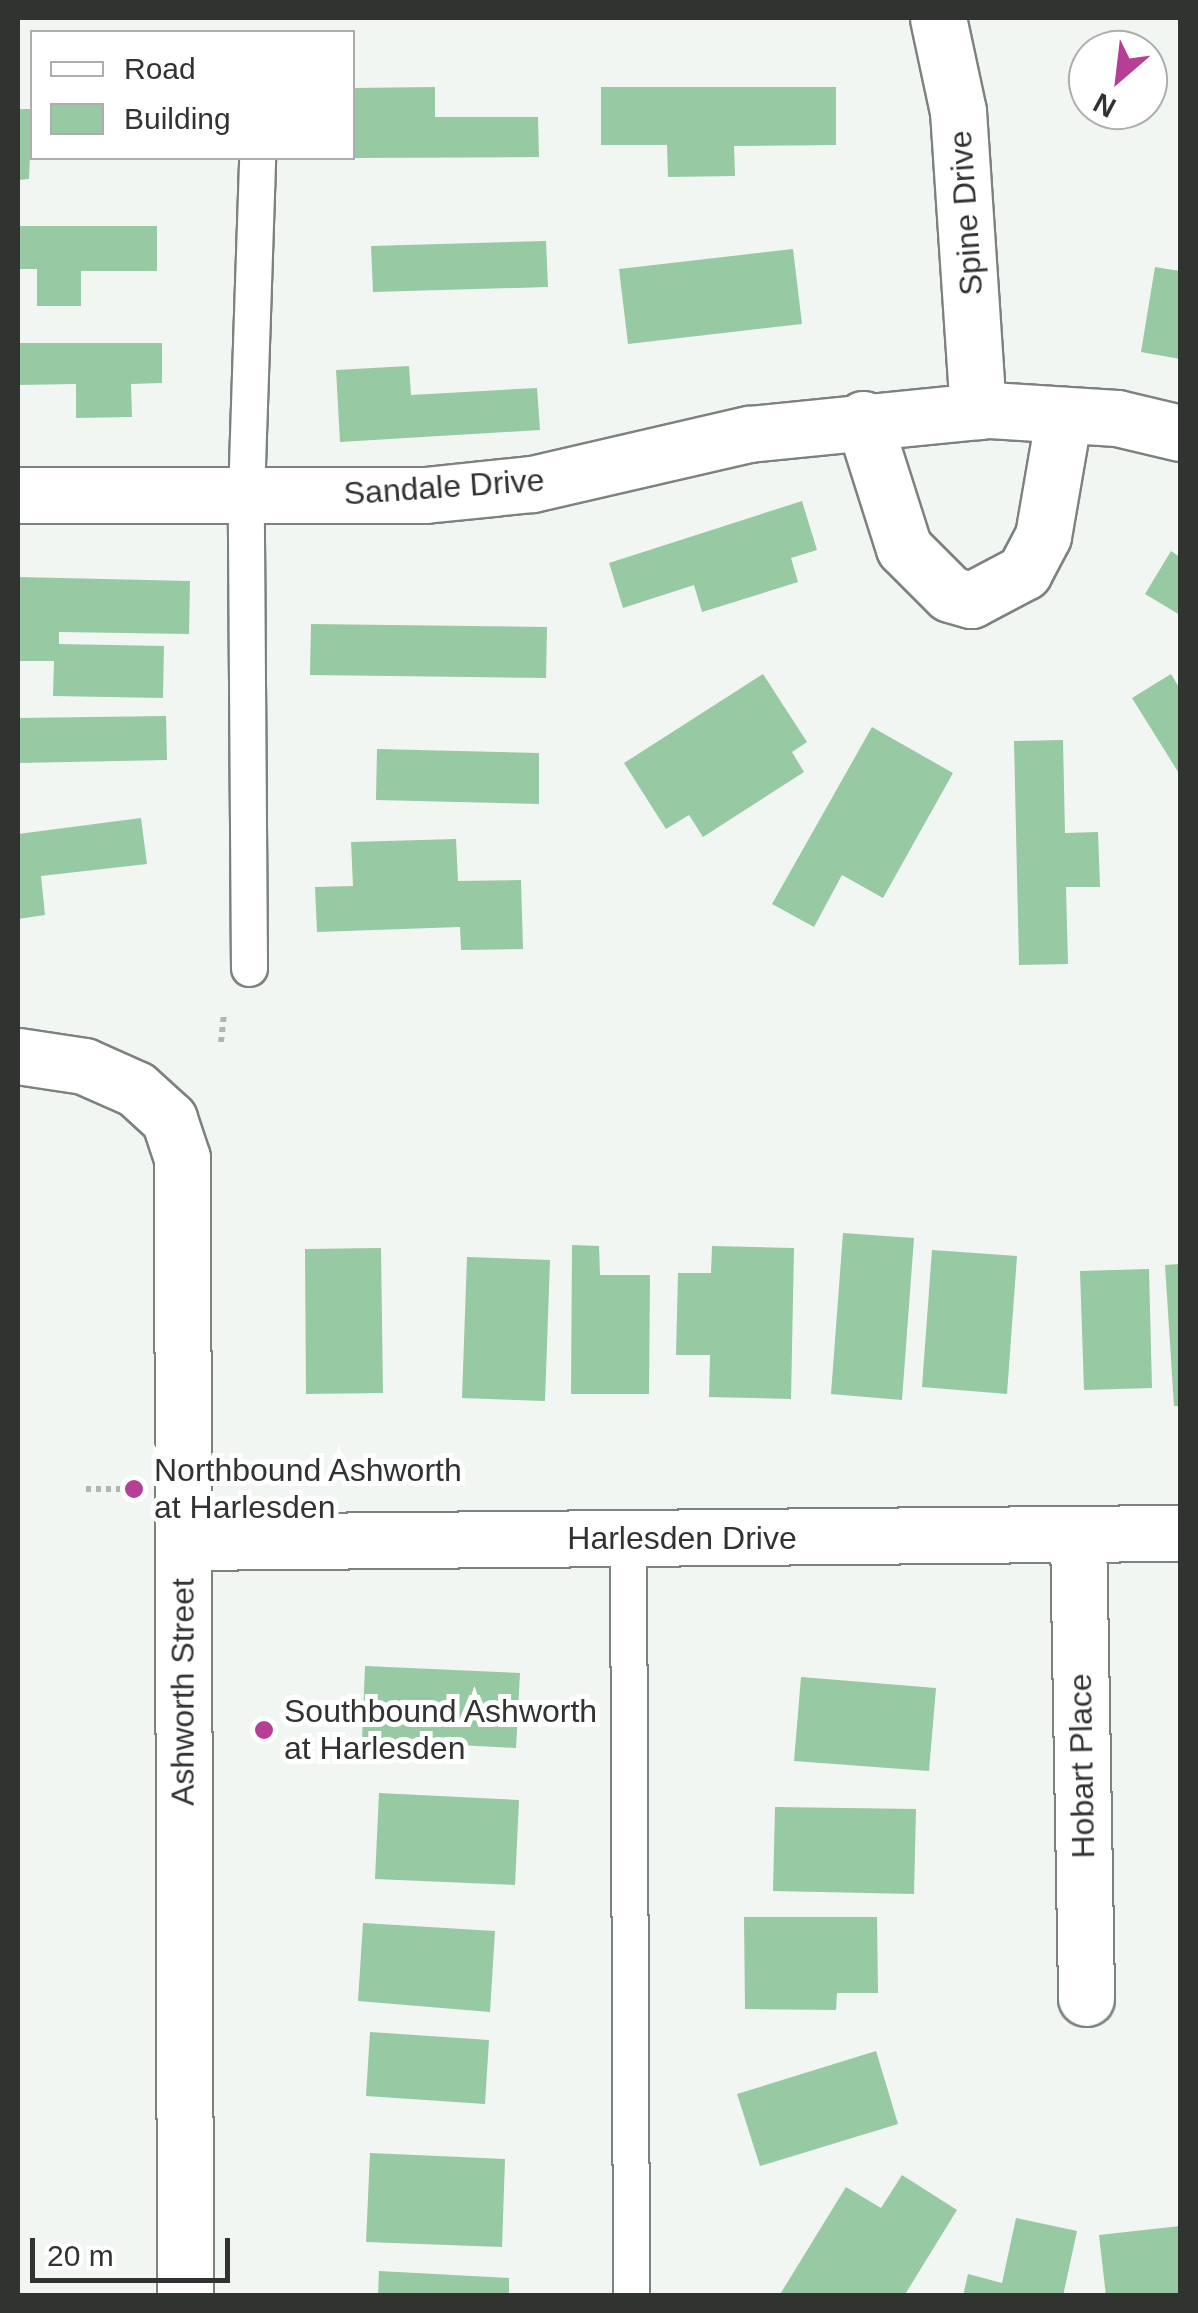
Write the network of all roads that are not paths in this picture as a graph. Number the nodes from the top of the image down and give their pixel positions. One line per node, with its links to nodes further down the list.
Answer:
1 (938, 18): 3 (street, Spine Drive)
2 (257, 160): 8 (lane)
3 (978, 411): 4 (street, Sandale Drive); 5 (street, Sandale Drive)
4 (1064, 415): 5 (street); 6 (street, Sandale Drive)
5 (864, 419): 8 (street, Sandale Drive)
6 (1180, 433)
7 (18, 495): 8 (street, Sandale Drive)
8 (246, 496): 9 (lane)
9 (249, 968)
10 (18, 1056): 14 (street, Ashworth Street)
11 (1180, 1533): 12 (street, Harlesden Drive)
12 (1078, 1534): 13 (street, Harlesden Drive); 15 (street, Hobart Place)
13 (628, 1538): 14 (street, Harlesden Drive); 17 (lane)
14 (182, 1542): 16 (street, Ashworth Street)
15 (1086, 1998)
16 (185, 2296)
17 (632, 2296)

